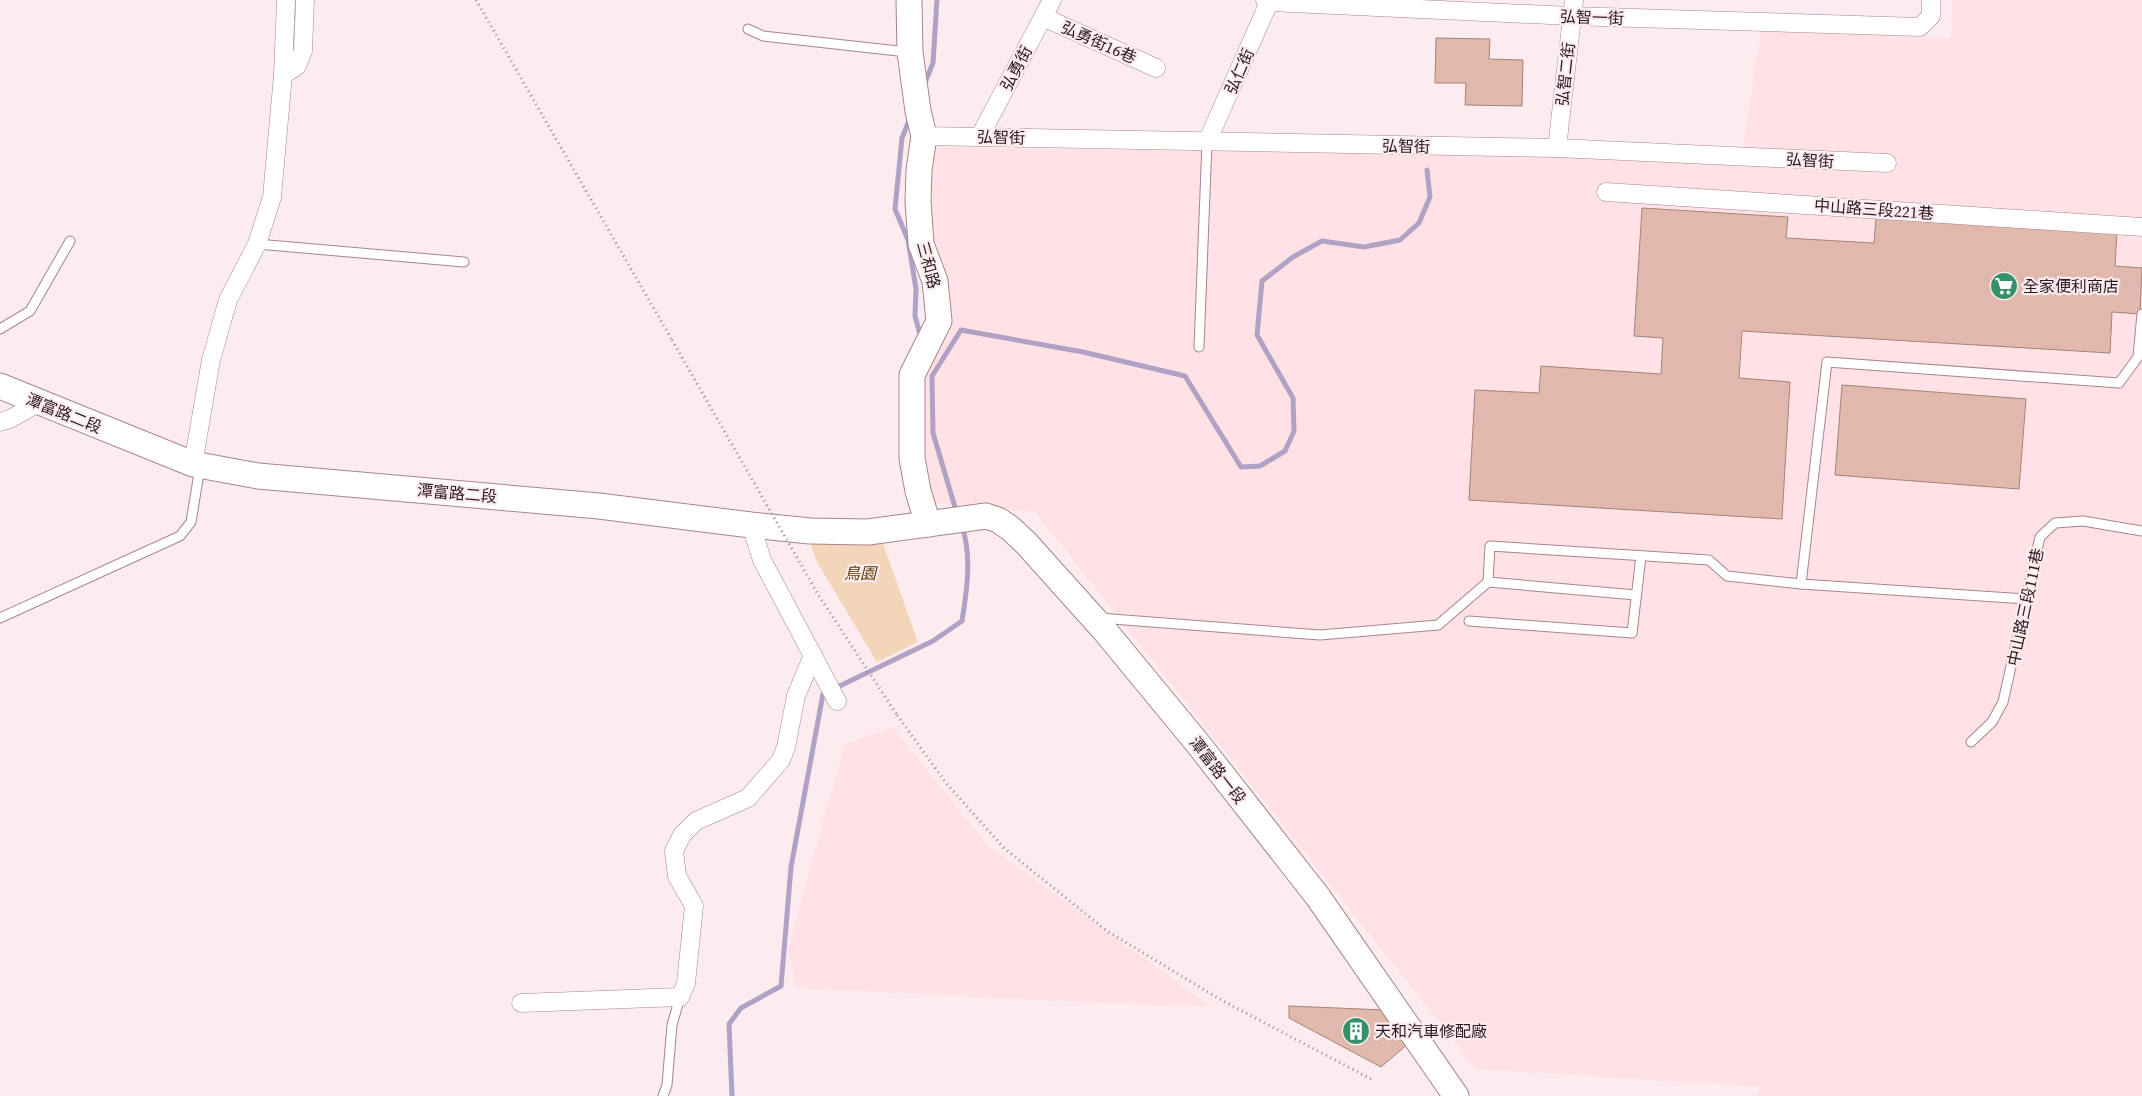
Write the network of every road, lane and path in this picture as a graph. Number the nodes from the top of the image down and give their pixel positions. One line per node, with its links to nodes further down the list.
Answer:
1 (286, 0): 13 (street)
2 (305, 0): 13 (street)
3 (476, 0): 47 (path, bridge)
4 (909, 0): 11 (street, 三和路)
5 (1052, 0): 9 (street, 弘勇街)
6 (1931, 0): 8 (street, 弘智一街)
7 (1268, 1): 8 (street, 弘智一街); 16 (street, 弘仁街)
8 (1573, 8): 17 (street, 弘智二街)
9 (1043, 17): 12 (street, 弘勇街16巷); 15 (street, 弘勇街)
10 (748, 28): 11 (lane)
11 (910, 52): 14 (street, 三和路)
12 (1156, 68)
13 (283, 74): 22 (street)
14 (924, 136): 15 (street, 弘智街); 31 (street, 三和路)
15 (980, 136): 16 (street, 弘智街)
16 (1207, 142): 17 (street, 弘智街); 26 (lane)
17 (1557, 148): 18 (street, 弘智街)
18 (1888, 163)
19 (1606, 192): 20 (street, 中山路三段221巷)
20 (2142, 227)
21 (70, 242): 25 (lane)
22 (257, 244): 23 (lane); 30 (street)
23 (464, 262)
24 (2142, 314): 36 (lane)
25 (0, 328)
26 (1199, 347)
27 (0, 386): 28 (street, 潭富路二段)
28 (38, 403): 29 (street); 30 (street, 潭富路二段)
29 (0, 422)
30 (197, 465): 32 (street, 潭富路二段); 39 (lane)
31 (936, 522): 32 (street, 潭富路二段); 40 (street, 潭富路一段)
32 (752, 525): 42 (street)
33 (2142, 531): 38 (lane, 中山路三段111巷)
34 (1641, 556): 35 (lane); 36 (lane); 37 (lane)
35 (1488, 582): 37 (lane); 40 (lane)
36 (1801, 584): 38 (lane)
37 (1636, 595): 41 (lane)
38 (2026, 599): 44 (lane, 中山路三段111巷)
39 (0, 618)
40 (1093, 618): 49 (street, 潭富路一段)
41 (1469, 621)
42 (817, 663): 43 (street); 45 (street)
43 (836, 698)
44 (1971, 742)
45 (680, 997): 46 (street); 48 (lane)
46 (521, 1003)
47 (1373, 1080)
48 (663, 1096)
49 (1456, 1096)

